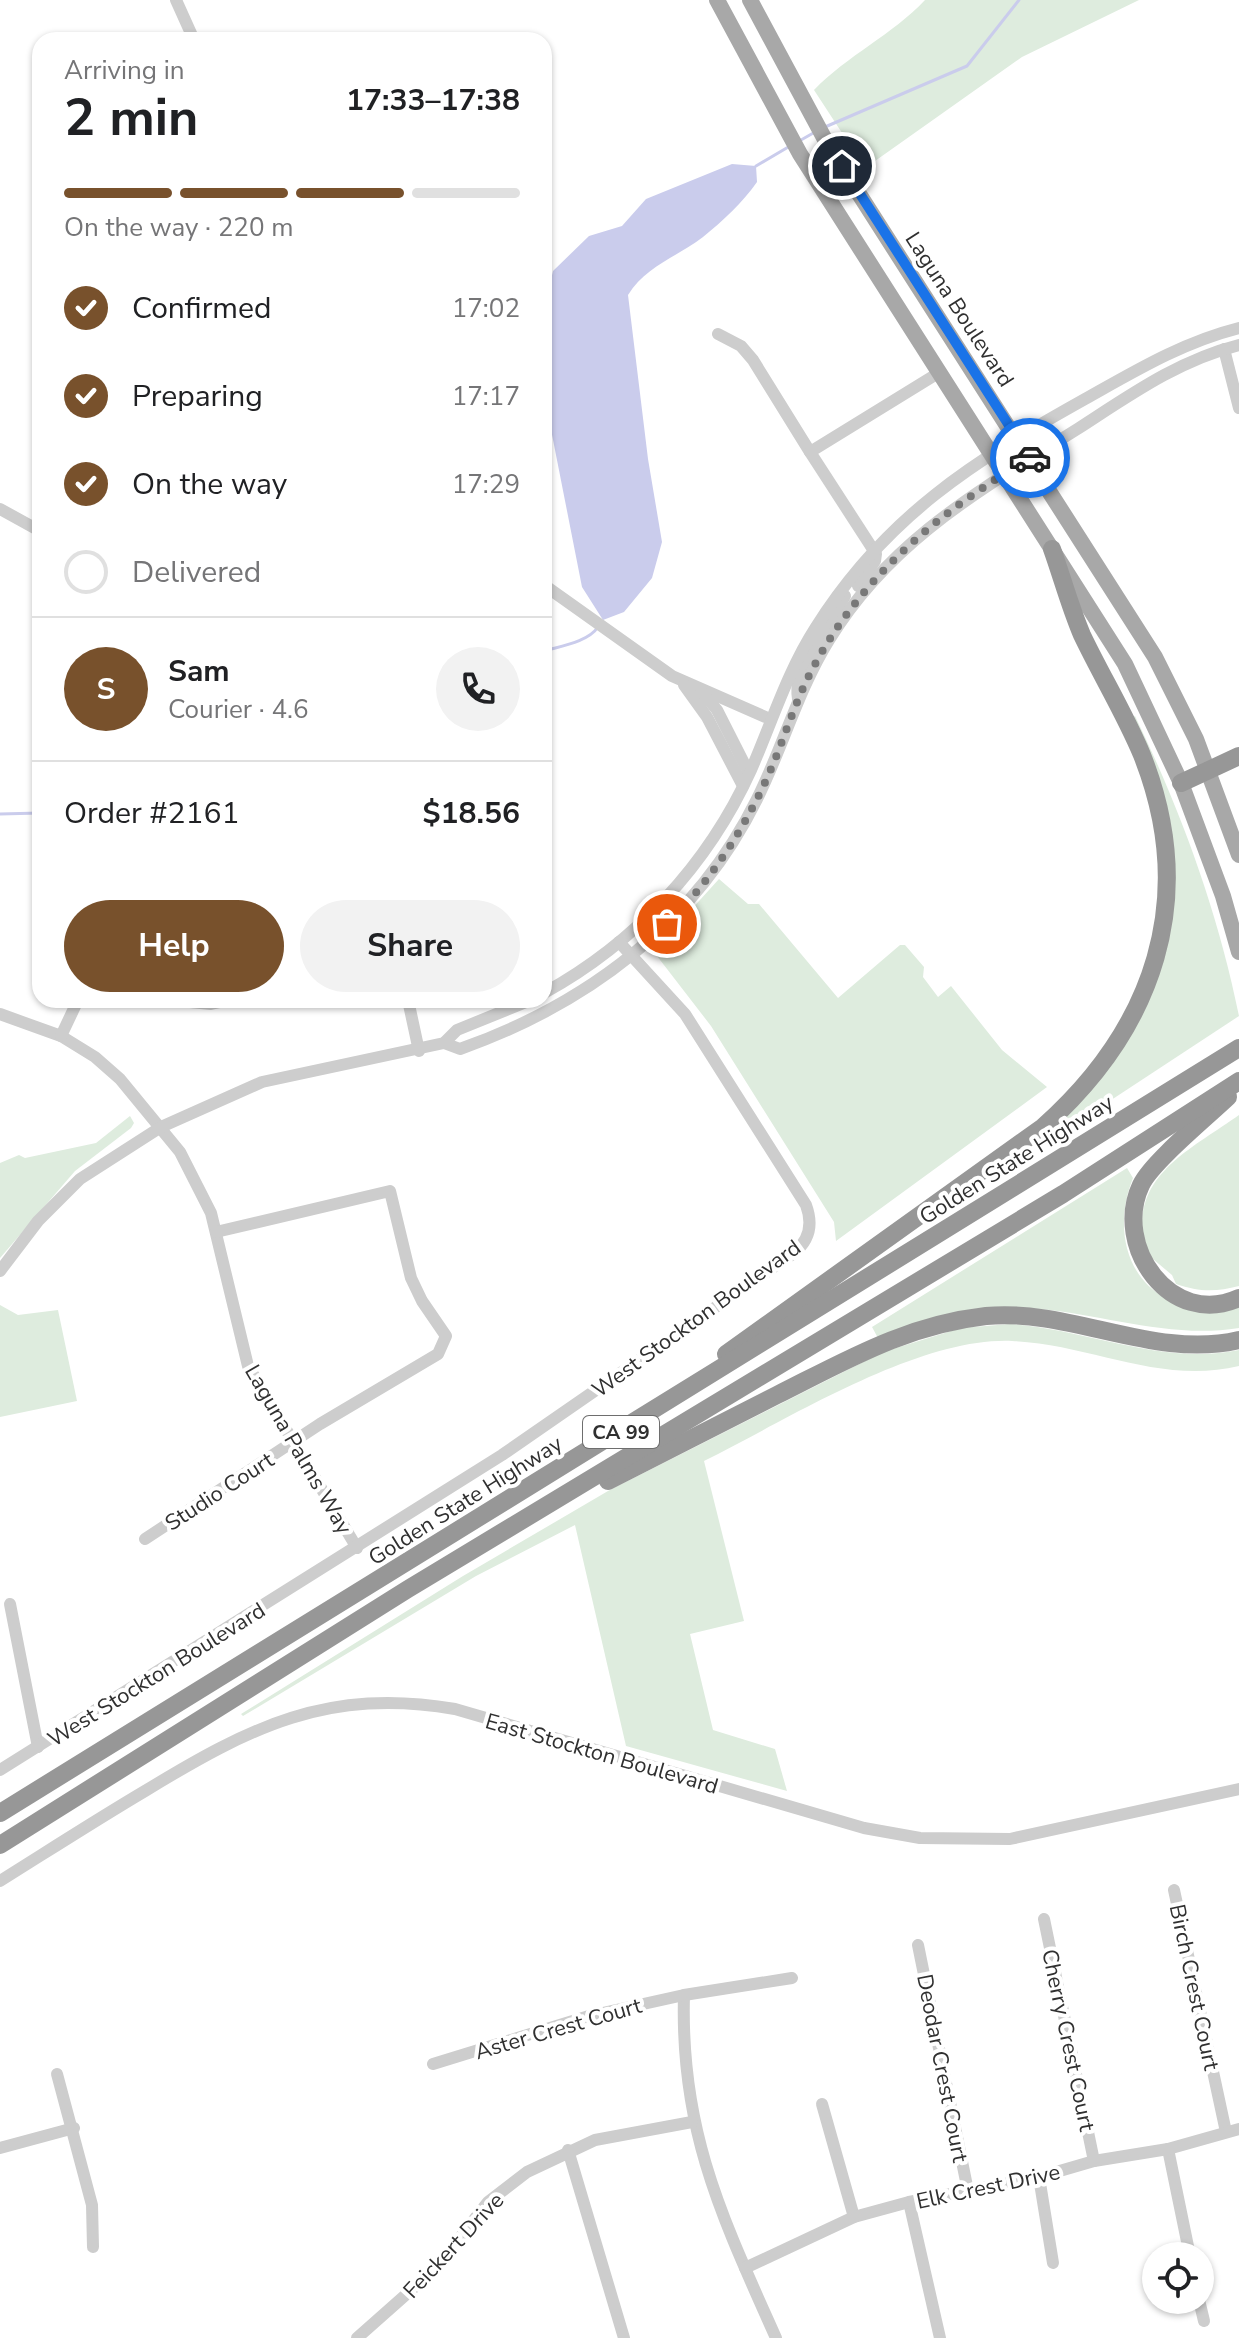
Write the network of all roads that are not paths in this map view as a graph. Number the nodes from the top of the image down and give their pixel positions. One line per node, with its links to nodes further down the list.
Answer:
1 (176, 0): 4 (street)
2 (717, 0): 9 (main road)
3 (750, 0): 11 (main road, Laguna Boulevard)
4 (190, 32)
5 (1239, 328): 11 (street)
6 (718, 334): 12 (street)
7 (1239, 345): 8 (street)
8 (1224, 349): 10 (street); 14 (street)
9 (940, 372): 12 (street); 13 (main road)
10 (1239, 408)
11 (1017, 437): 13 (street); 14 (main road, Laguna Boulevard)
12 (810, 452): 19 (street)
13 (990, 455): 15 (main road); 19 (street)
14 (1030, 458): 15 (street); 30 (main road, Laguna Boulevard)
15 (1002, 475): 18 (main road); 22 (street)
16 (0, 509): 17 (street)
17 (32, 527)
18 (1052, 549): 32 (main road); 54 (highway)
19 (874, 550): 20 (street); 22 (street)
20 (845, 585): 23 (street); 24 (street)
21 (552, 591): 25 (street)
22 (857, 598): 24 (street)
23 (816, 627): 27 (street); 28 (street)
24 (828, 641): 27 (street)
25 (683, 682): 26 (street); 33 (street)
26 (699, 689): 28 (street); 31 (street)
27 (798, 699): 37 (street)
28 (770, 719): 31 (street)
29 (1239, 756): 30 (highway)
30 (1208, 769): 32 (highway); 34 (main road, Laguna Boulevard)
31 (749, 773): 33 (street)
32 (1181, 783): 36 (main road)
33 (743, 786): 35 (street)
34 (1239, 855)
35 (619, 942): 37 (street, West Stockton Boulevard); 38 (street)
36 (1239, 952)
37 (634, 956): 44 (street); 57 (street, West Stockton Boulevard)
38 (552, 988)
39 (74, 1008): 43 (street)
40 (410, 1008): 46 (street)
41 (511, 1008): 44 (street)
42 (0, 1014): 43 (street, Laguna Palms Way)
43 (61, 1036): 48 (street, Laguna Palms Way)
44 (444, 1043): 46 (street)
45 (1239, 1048): 54 (highway, Golden State Highway / CA 99)
46 (419, 1051): 48 (street)
47 (1239, 1084): 51 (highway); 55 (highway, Golden State Highway / CA 99)
48 (161, 1127): 49 (street, Laguna Palms Way); 50 (street)
49 (216, 1232): 53 (street, Laguna Palms Way); 53 (street, Studio Court)
50 (0, 1271)
51 (1239, 1298)
52 (1239, 1340): 55 (highway)
53 (293, 1443): 56 (street, Studio Court); 57 (street, Laguna Palms Way)
54 (594, 1449): 64 (highway, Golden State Highway / CA 99)
55 (546, 1505): 65 (highway, Golden State Highway / CA 99)
56 (145, 1539)
57 (357, 1548): 61 (street, West Stockton Boulevard)
58 (10, 1604): 59 (street)
59 (14, 1631): 60 (street); 61 (street)
60 (0, 1634)
61 (38, 1747): 62 (street, West Stockton Boulevard)
62 (0, 1770)
63 (1239, 1789): 66 (street, East Stockton Boulevard)
64 (0, 1813)
65 (0, 1845)
66 (0, 1881)
67 (1174, 1890): 77 (street, Birch Crest Court)
68 (1044, 1919): 81 (street, Cherry Crest Court)
69 (918, 1945): 83 (street, Deodar Crest Court)
70 (792, 1978): 71 (street, Aster Crest Court)
71 (684, 1995): 72 (street, Aster Crest Court); 75 (street)
72 (433, 2064)
73 (57, 2074): 76 (street)
74 (822, 2104): 85 (street)
75 (692, 2122): 80 (street, Feickert Drive); 89 (street)
76 (74, 2128): 78 (street); 87 (street)
77 (1233, 2130): 79 (street, Elk Crest Drive)
78 (0, 2148)
79 (1168, 2149): 81 (street, Elk Crest Drive); 86 (street)
80 (568, 2150): 92 (street, Feickert Drive); 93 (street)
81 (1094, 2161): 82 (street, Elk Crest Drive)
82 (1039, 2177): 83 (street, Elk Crest Drive); 88 (street)
83 (968, 2191): 84 (street, Elk Crest Drive)
84 (909, 2202): 85 (street, Elk Crest Drive); 95 (street)
85 (854, 2217): 89 (street, Elk Crest Drive)
86 (1187, 2242)
87 (93, 2247)
88 (1053, 2263)
89 (745, 2268): 94 (street)
90 (1202, 2314): 91 (street)
91 (1204, 2321)
92 (357, 2338)
93 (624, 2338)
94 (776, 2338)
95 (940, 2338)

